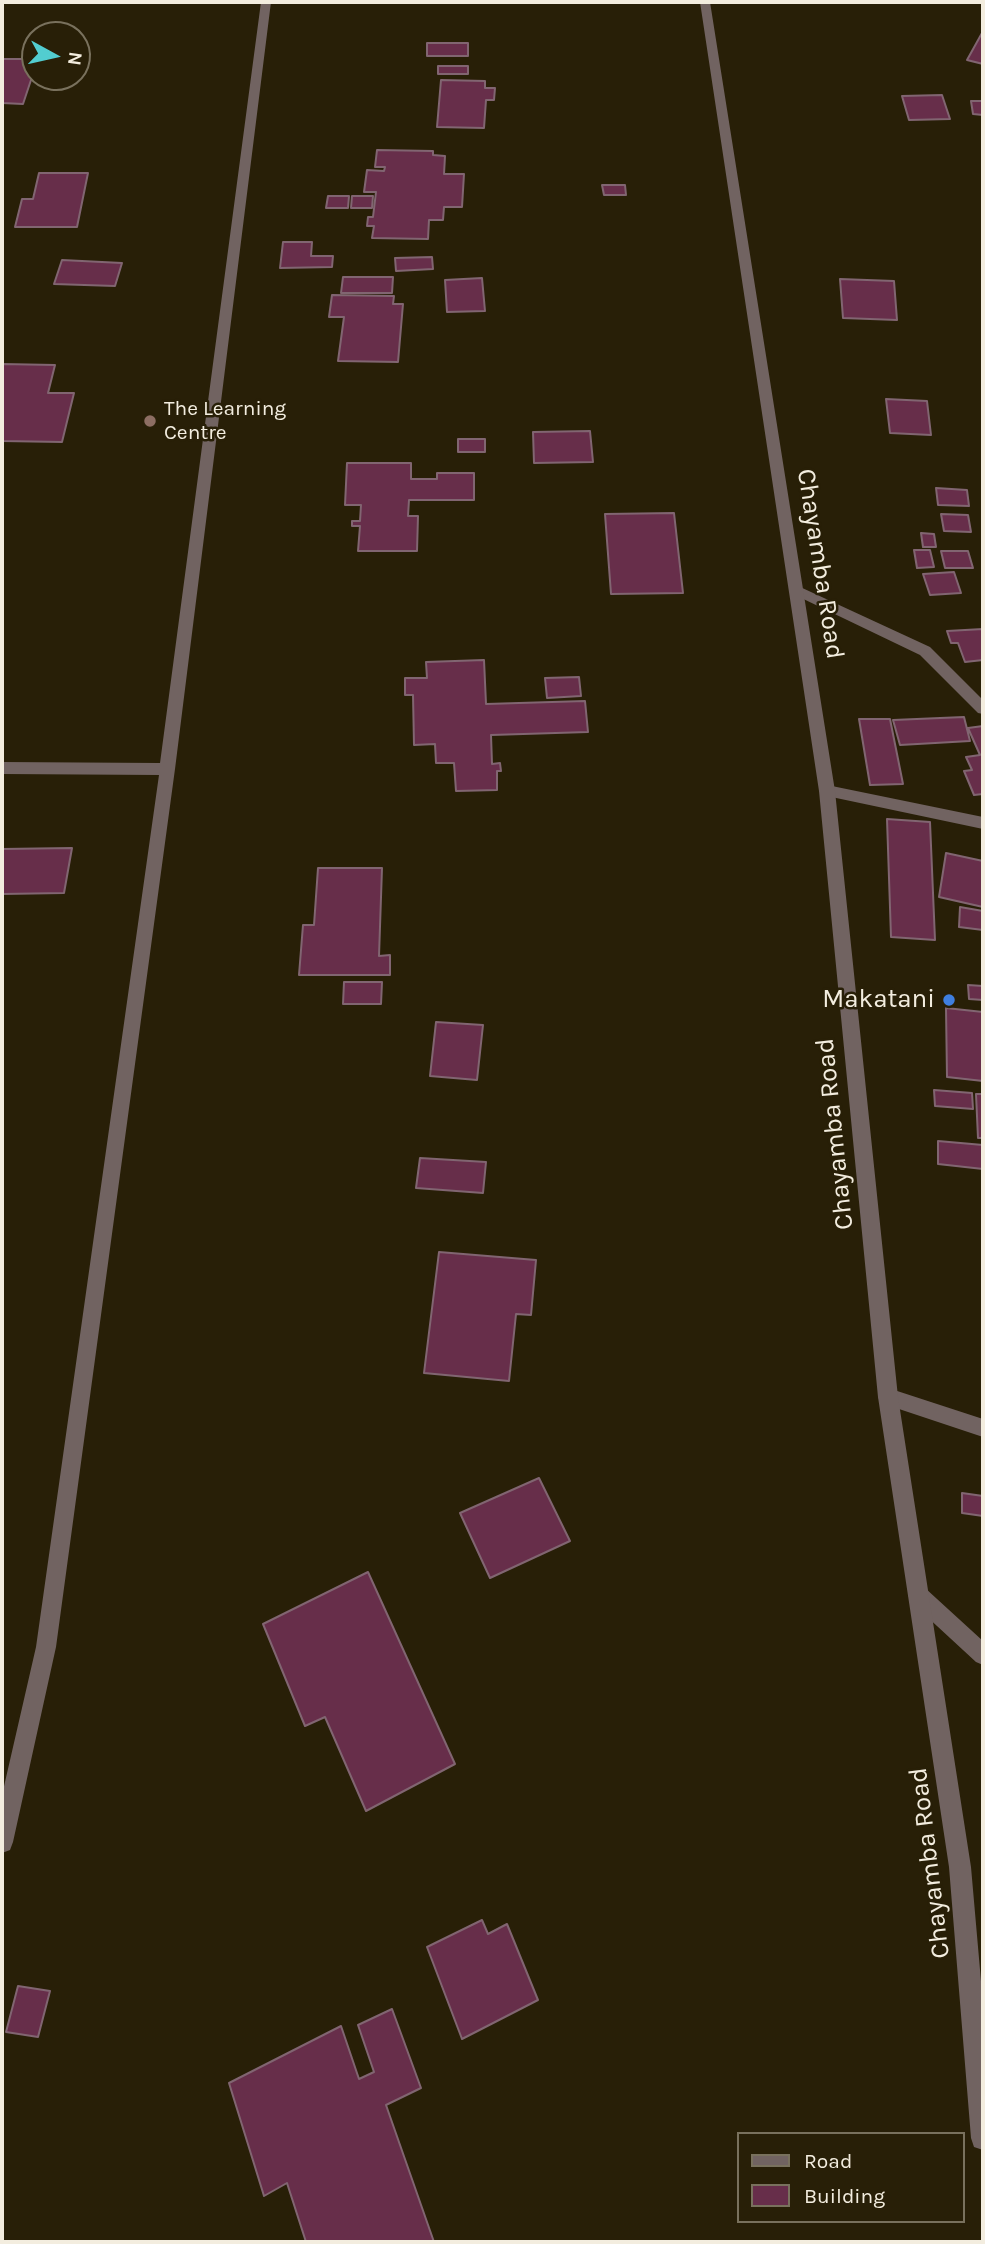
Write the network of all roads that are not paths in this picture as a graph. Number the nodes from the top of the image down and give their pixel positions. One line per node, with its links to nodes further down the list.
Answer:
1 (266, 2): 6 (street)
2 (705, 2): 3 (street, Chayamba Road)
3 (798, 591): 4 (street); 7 (street, Chayamba Road)
4 (983, 709)
5 (2, 768): 6 (street)
6 (167, 769): 13 (street)
7 (827, 792): 8 (street); 9 (street, Chayamba Road)
8 (983, 823)
9 (888, 1398): 10 (street); 11 (street, Chayamba Road)
10 (983, 1428)
11 (918, 1595): 12 (street); 14 (street, Chayamba Road)
12 (983, 1655)
13 (2, 1842)
14 (983, 2138)

